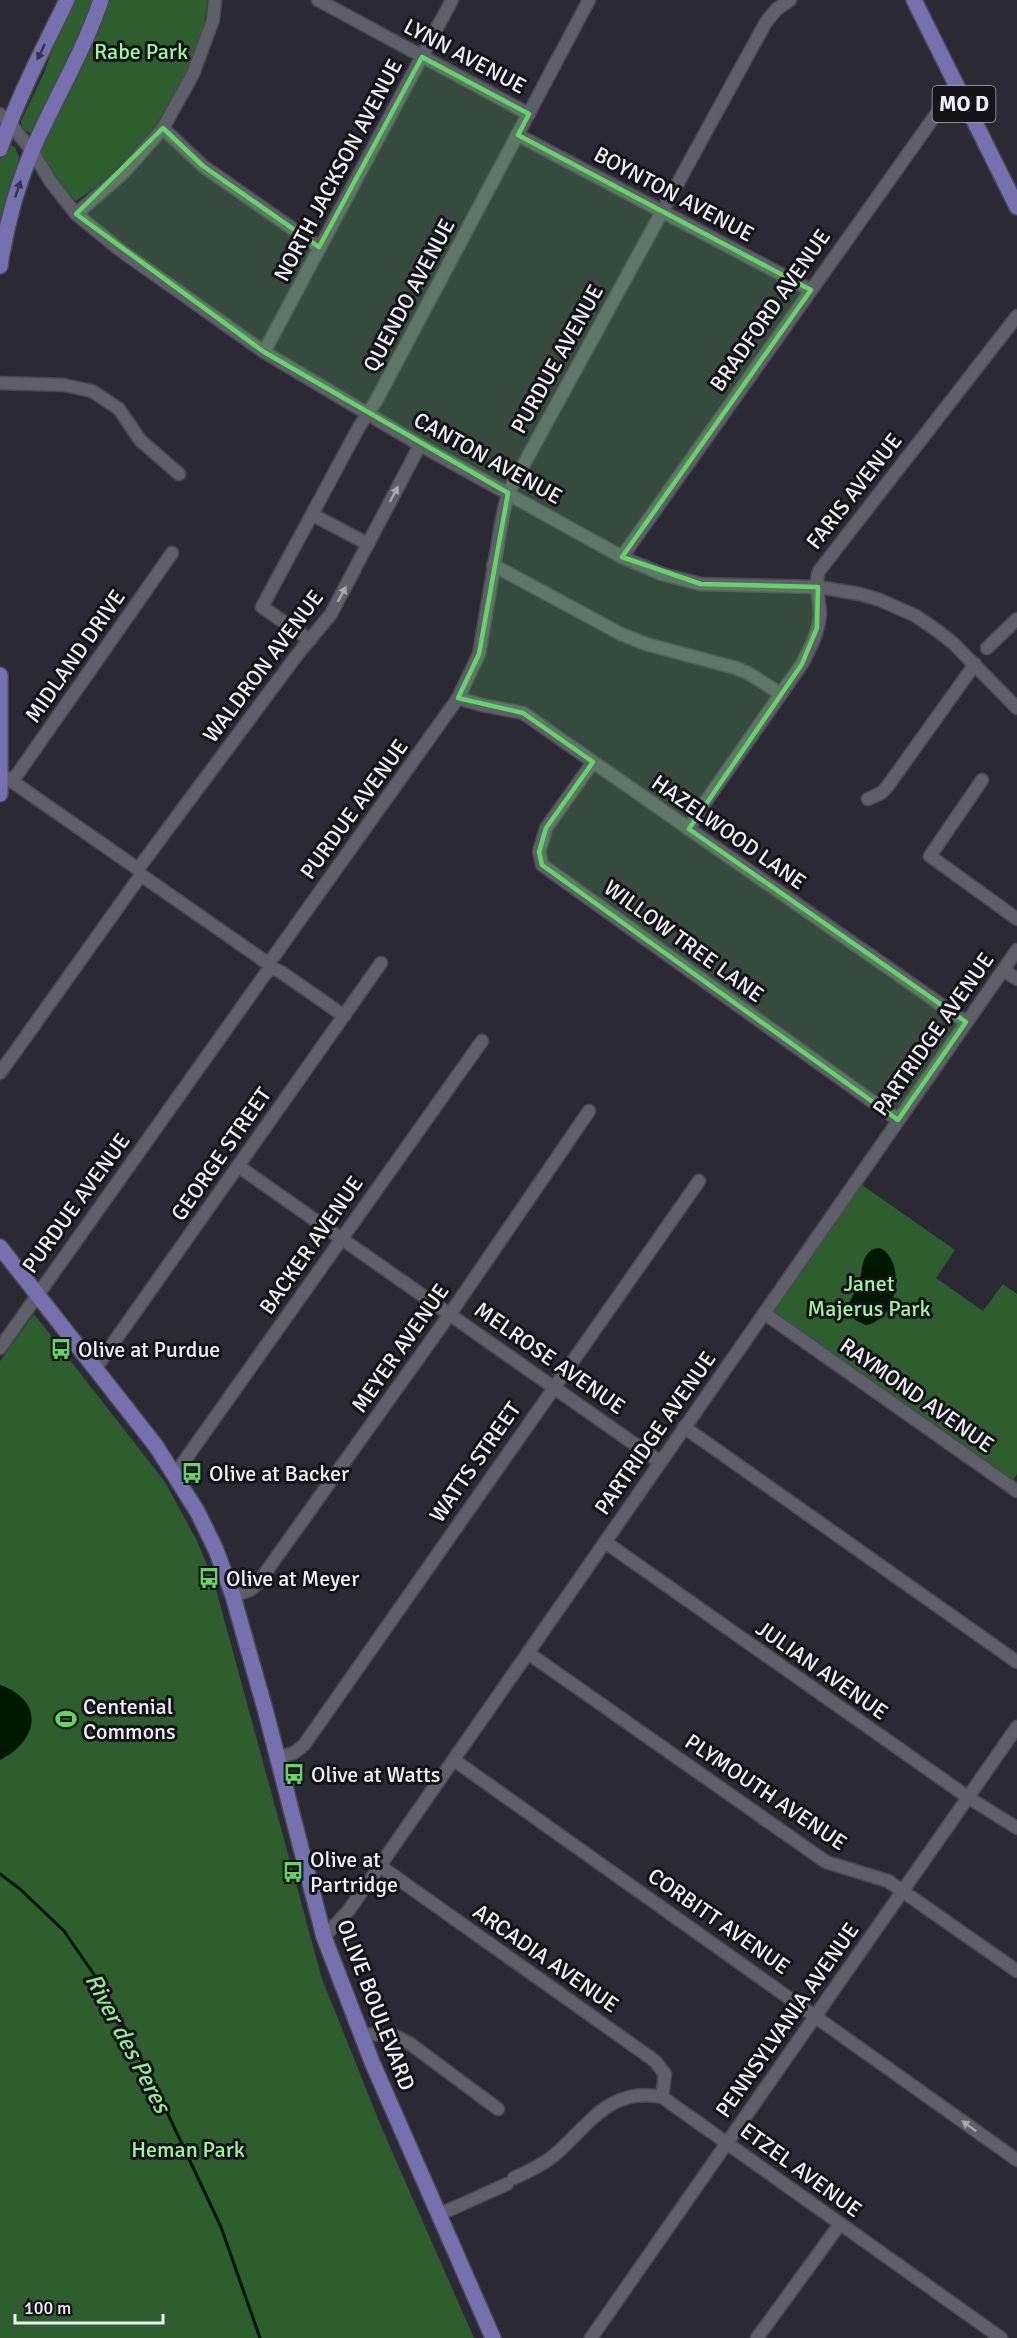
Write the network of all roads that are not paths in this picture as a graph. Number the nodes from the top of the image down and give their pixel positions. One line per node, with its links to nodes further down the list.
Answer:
1 (67, 0): 12 (main road, one-way to 12)
2 (101, 0): 16 (main road)
3 (214, 0): 13 (street)
4 (318, 0): 9 (street, LYNN AVENUE)
5 (589, 0): 11 (street, QUENDO AVENUE)
6 (790, 0): 18 (street, PURDUE AVENUE)
7 (914, 0): 10 (main road, MO D)
8 (451, 4): 9 (street, NORTH JACKSON AVENUE)
9 (422, 57): 11 (street, LYNN AVENUE); 20 (street, NORTH JACKSON AVENUE)
10 (960, 96): 17 (main road, MO D); 22 (street, BRADFORD AVENUE)
11 (529, 114): 14 (street, QUENDO AVENUE)
12 (5, 118): 15 (main road); 16 (street, CANTON AVENUE)
13 (163, 128): 19 (street); 20 (street)
14 (518, 135): 18 (street, BOYNTON AVENUE); 26 (street, QUENDO AVENUE)
15 (0, 149)
16 (32, 151): 19 (street, CANTON AVENUE); 21 (main road, one-way to 16)
17 (1017, 207)
18 (662, 211): 22 (street, BOYNTON AVENUE); 29 (street, PURDUE AVENUE)
19 (76, 214): 24 (street, CANTON AVENUE)
20 (319, 247): 24 (street, NORTH JACKSON AVENUE)
21 (0, 266)
22 (811, 290): 33 (street, BRADFORD AVENUE)
23 (1017, 316): 35 (street, FARIS AVENUE)
24 (264, 352): 26 (street, CANTON AVENUE)
25 (0, 383): 28 (street)
26 (368, 414): 27 (street, CANTON AVENUE); 30 (street, QUENDO AVENUE)
27 (420, 445): 29 (street, CANTON AVENUE); 31 (street, WALDRON AVENUE, one-way to 27)
28 (179, 474)
29 (508, 493): 33 (street, CANTON AVENUE); 34 (street, PURDUE AVENUE)
30 (313, 515): 31 (street); 37 (street, QUENDO AVENUE)
31 (368, 544): 37 (street, WALDRON AVENUE, one-way to 31)
32 (172, 553): 45 (street, MIDLAND DRIVE)
33 (622, 556): 35 (street, CANTON AVENUE)
34 (493, 565): 41 (street); 42 (street, PURDUE AVENUE)
35 (818, 587): 39 (street, CANTON AVENUE); 41 (street, FARIS AVENUE)
36 (1017, 619): 38 (street)
37 (310, 640): 50 (street, WALDRON AVENUE)
38 (987, 648)
39 (975, 664): 43 (street, CANTON AVENUE); 48 (street)
40 (0, 675): 45 (main road)
41 (781, 694): 49 (street, FARIS AVENUE)
42 (458, 698): 44 (street, HAZELWOOD LANE); 54 (street, PURDUE AVENUE)
43 (1017, 708)
44 (593, 762): 49 (street, HAZELWOOD LANE); 62 (street, WILLOW TREE LANE)
45 (4, 776): 47 (main road); 50 (street)
46 (982, 780): 51 (street)
47 (0, 794)
48 (868, 800)
49 (689, 829): 58 (street, HAZELWOOD LANE)
50 (140, 872): 54 (street); 60 (street, WALDRON AVENUE)
51 (1017, 919)
52 (1017, 950): 55 (street, PARTRIDGE AVENUE)
53 (381, 963): 57 (street, GEORGE STREET)
54 (269, 965): 57 (street); 67 (street, PURDUE AVENUE)
55 (1003, 970): 56 (street); 58 (street, PARTRIDGE AVENUE)
56 (1017, 979)
57 (344, 1016): 63 (street, GEORGE STREET)
58 (966, 1022): 62 (street, PARTRIDGE AVENUE)
59 (482, 1041): 65 (street, BACKER AVENUE)
60 (0, 1073)
61 (589, 1111): 69 (street, MEYER AVENUE)
62 (898, 1120): 68 (street, PARTRIDGE AVENUE)
63 (238, 1166): 65 (street, MELROSE AVENUE); 71 (street, GEORGE STREET)
64 (699, 1181): 72 (street, WATTS STREET)
65 (342, 1238): 69 (street, MELROSE AVENUE); 75 (street, BACKER AVENUE)
66 (0, 1247): 67 (main road, OLIVE BOULEVARD)
67 (36, 1295): 70 (street, PURDUE AVENUE); 71 (main road, OLIVE BOULEVARD)
68 (764, 1313): 73 (street, PARTRIDGE AVENUE); 76 (street, RAYMOND AVENUE)
69 (450, 1314): 72 (street, MELROSE AVENUE); 78 (street, MEYER AVENUE)
70 (0, 1348)
71 (95, 1369): 75 (main road, OLIVE BOULEVARD)
72 (553, 1386): 74 (street, MELROSE AVENUE); 82 (street, WATTS STREET)
73 (684, 1427): 74 (street, PARTRIDGE AVENUE); 80 (street)
74 (660, 1462): 77 (street, PARTRIDGE AVENUE)
75 (175, 1474): 78 (main road, OLIVE BOULEVARD)
76 (1017, 1491)
77 (605, 1542): 79 (street, PARTRIDGE AVENUE); 84 (street, JULIAN AVENUE)
78 (233, 1596): 82 (main road, OLIVE BOULEVARD)
79 (528, 1653): 83 (street, PARTRIDGE AVENUE); 87 (street, PLYMOUTH AVENUE)
80 (1017, 1662)
81 (1017, 1727): 84 (street, PENNSYLVANIA AVENUE)
82 (279, 1757): 88 (main road, OLIVE BOULEVARD)
83 (454, 1760): 86 (street, PARTRIDGE AVENUE); 90 (street, CORBITT AVENUE)
84 (969, 1798): 85 (street, JULIAN AVENUE); 87 (street, PENNSYLVANIA AVENUE)
85 (1017, 1828)
86 (380, 1866): 88 (street, PARTRIDGE AVENUE); 92 (street, ARCADIA AVENUE)
87 (904, 1890): 89 (street, PLYMOUTH AVENUE); 90 (street, PENNSYLVANIA AVENUE)
88 (324, 1937): 91 (main road, OLIVE BOULEVARD)
89 (1017, 1971)
90 (816, 2016): 94 (street, PENNSYLVANIA AVENUE); 95 (street, CORBITT AVENUE, one-way to 90)
91 (361, 2034): 93 (street); 96 (main road, OLIVE BOULEVARD)
92 (662, 2097): 94 (street, ETZEL AVENUE); 96 (street)
93 (498, 2109)
94 (727, 2142): 97 (street, ETZEL AVENUE); 99 (street, PENNSYLVANIA AVENUE)
95 (1017, 2160)
96 (438, 2215): 98 (main road, OLIVE BOULEVARD)
97 (840, 2224): 100 (street); 101 (street, ETZEL AVENUE)
98 (493, 2338)
99 (591, 2338)
100 (757, 2338)
101 (1001, 2338)

